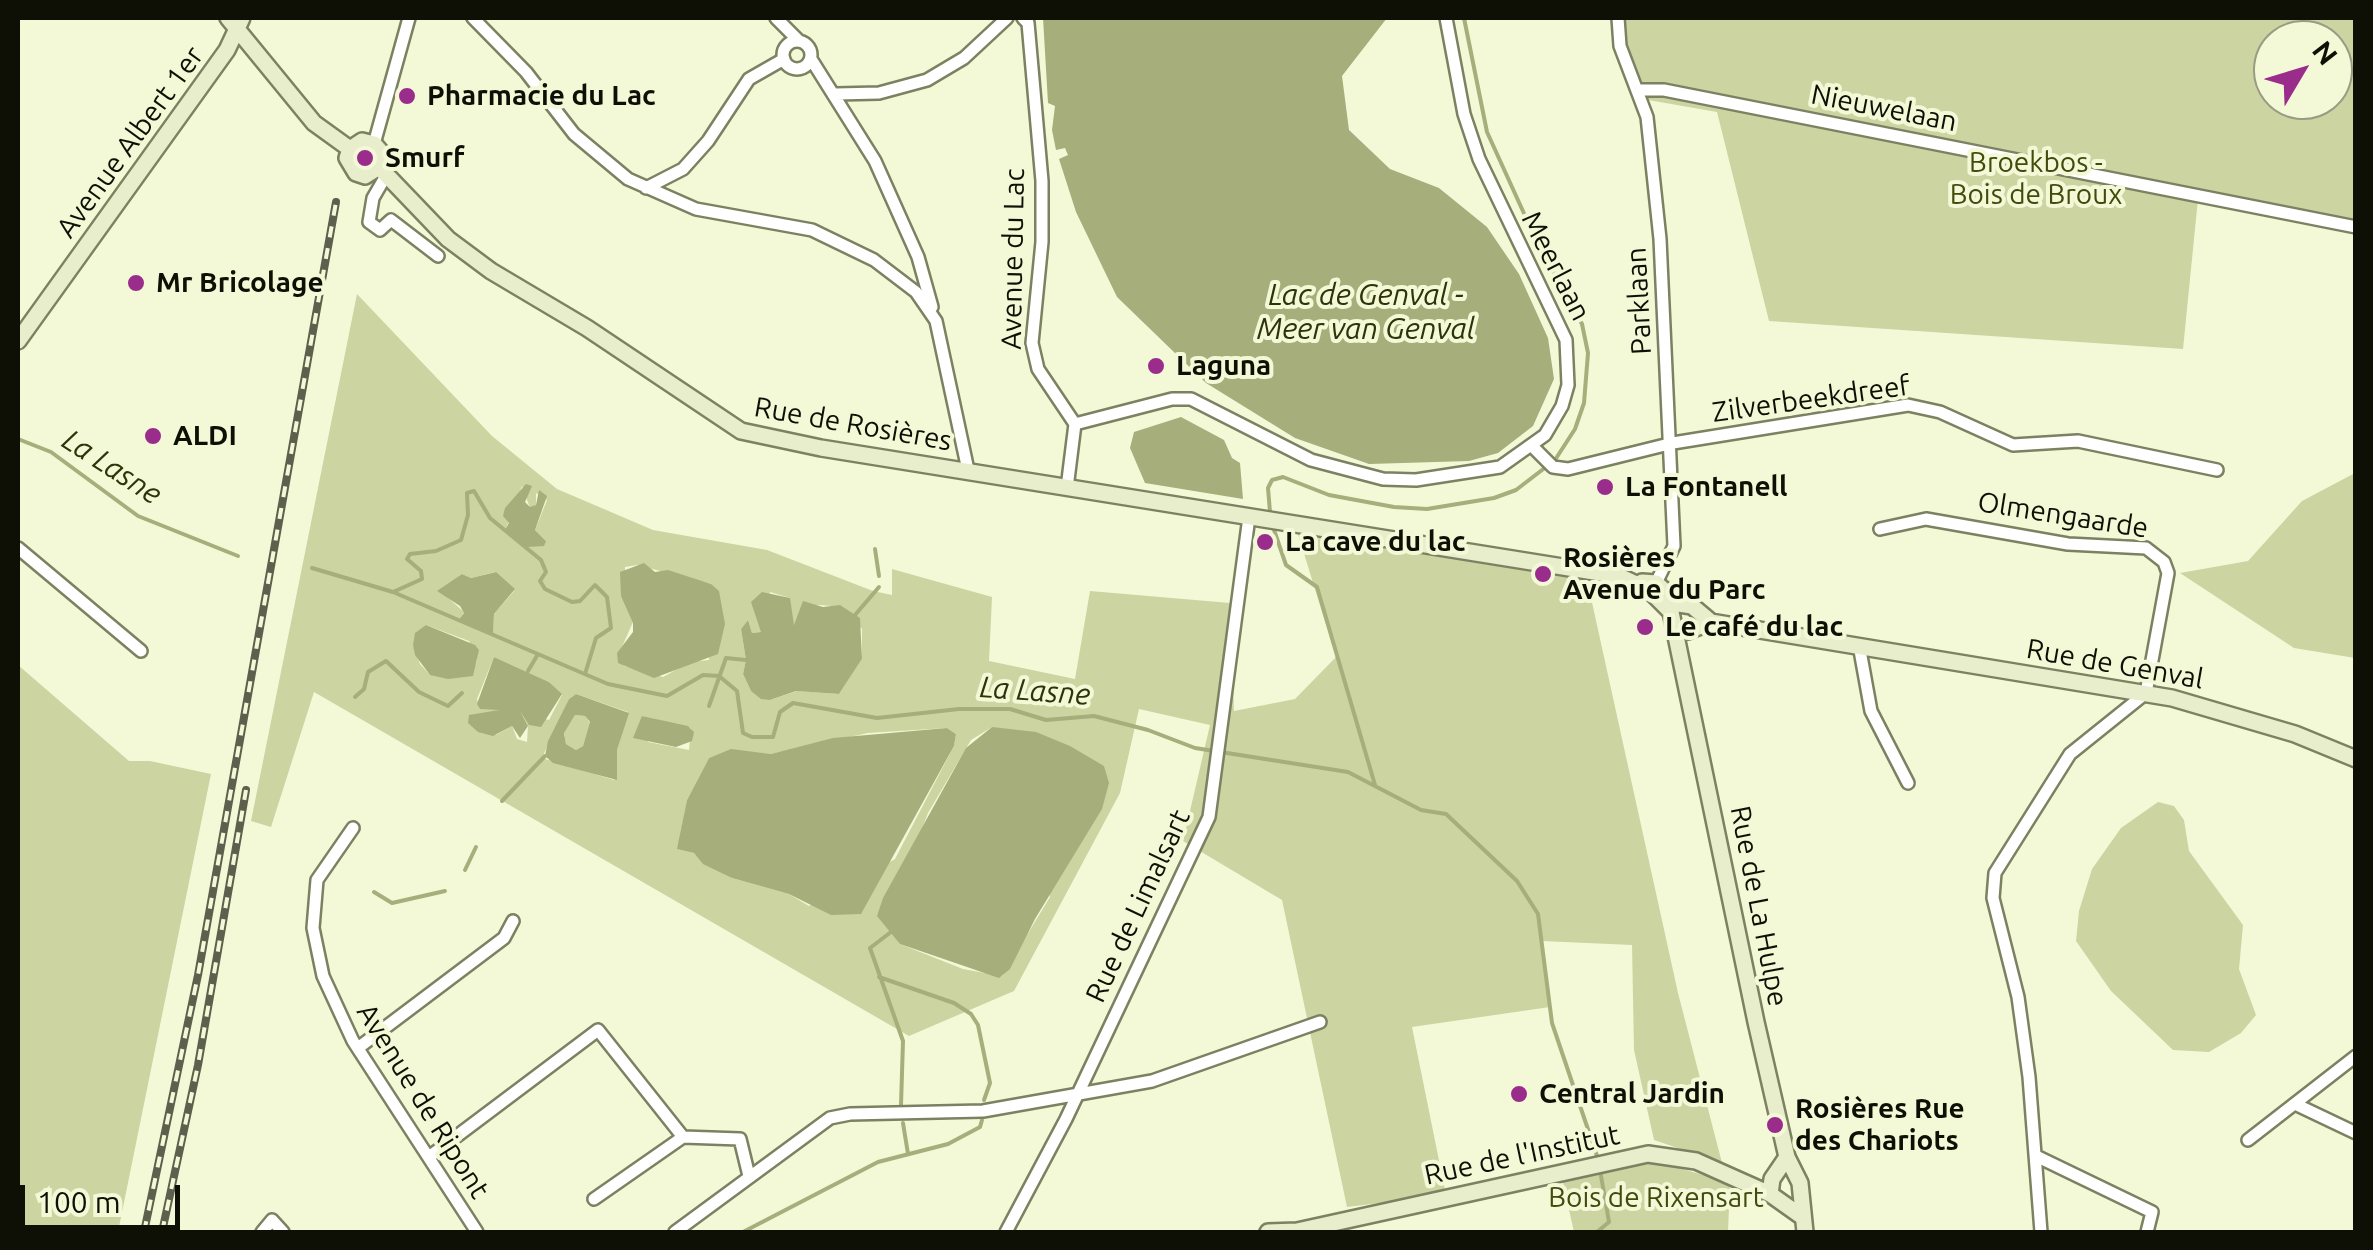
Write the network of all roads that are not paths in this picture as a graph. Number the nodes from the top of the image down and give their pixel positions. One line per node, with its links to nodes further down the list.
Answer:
1 (408, 18): 11 (street)
2 (472, 18): 14 (street)
3 (1007, 18): 10 (street)
4 (1446, 18): 21 (street, Meerlaan)
5 (1618, 18): 9 (street, Parklaan)
6 (1026, 20): 19 (street, Avenue du Lac)
7 (236, 22): 12 (street); 18 (street, Avenue Albert 1er)
8 (796, 63): 8 (street); 10 (street); 14 (street)
9 (1638, 90): 15 (street, Nieuwelaan); 20 (street, Parklaan)
10 (836, 94): 17 (street)
11 (374, 144): 12 (street); 13 (street)
12 (350, 149): 13 (street)
13 (383, 170): 16 (street); 22 (street, Rue de Rosières)
14 (646, 188): 17 (street)
15 (2356, 227)
16 (438, 256)
17 (932, 312): 22 (street)
18 (18, 341)
19 (1076, 424): 21 (street, Meerlaan); 24 (street)
20 (1672, 444): 21 (street, Zilverbeekdreef); 23 (street, Zilverbeekdreef); 29 (street, Parklaan)
21 (1533, 447)
22 (968, 470): 24 (street, Rue de Rosières)
23 (2217, 470)
24 (1067, 488): 25 (street, Rue de Rosières)
25 (1249, 517): 28 (street, Rue de Rosières); 41 (street, Rue de Limalsart)
26 (1880, 529): 33 (street, Olmengaarde)
27 (18, 548): 32 (street)
28 (1635, 582): 29 (street); 30 (street)
29 (1656, 583): 30 (street)
30 (1688, 619): 31 (street, Rue de Genval); 49 (street, Rue de La Hulpe)
31 (1859, 646): 33 (street, Rue de Genval); 35 (street)
32 (141, 651)
33 (2146, 693): 34 (street, Rue de Genval); 46 (street)
34 (2356, 759)
35 (1908, 783)
36 (353, 828): 39 (street, Avenue de Ripont)
37 (514, 921): 39 (street)
38 (1320, 1022): 41 (street)
39 (358, 1048): 47 (street, Avenue de Ripont)
40 (2356, 1056): 42 (street)
41 (1078, 1094): 48 (street); 57 (street, Rue de Limalsart)
42 (2296, 1104): 43 (street); 45 (street)
43 (2356, 1133)
44 (683, 1137): 47 (street); 48 (street); 50 (street)
45 (2248, 1140)
46 (2036, 1156): 60 (street); 61 (street)
47 (429, 1157): 55 (street, Avenue de Ripont)
48 (749, 1176): 56 (street)
49 (1774, 1181): 51 (street, Rue de l'Institut); 51 (street); 59 (street, Rue de l'Institut)
50 (594, 1199)
51 (1793, 1200): 52 (street)
52 (1803, 1224)
53 (262, 1232): 54 (street)
54 (283, 1232)
55 (477, 1232)
56 (674, 1232)
57 (1006, 1232)
58 (1268, 1232): 59 (street, Rue de l'Institut)
59 (1296, 1232)
60 (2041, 1232)
61 (2146, 1232)

